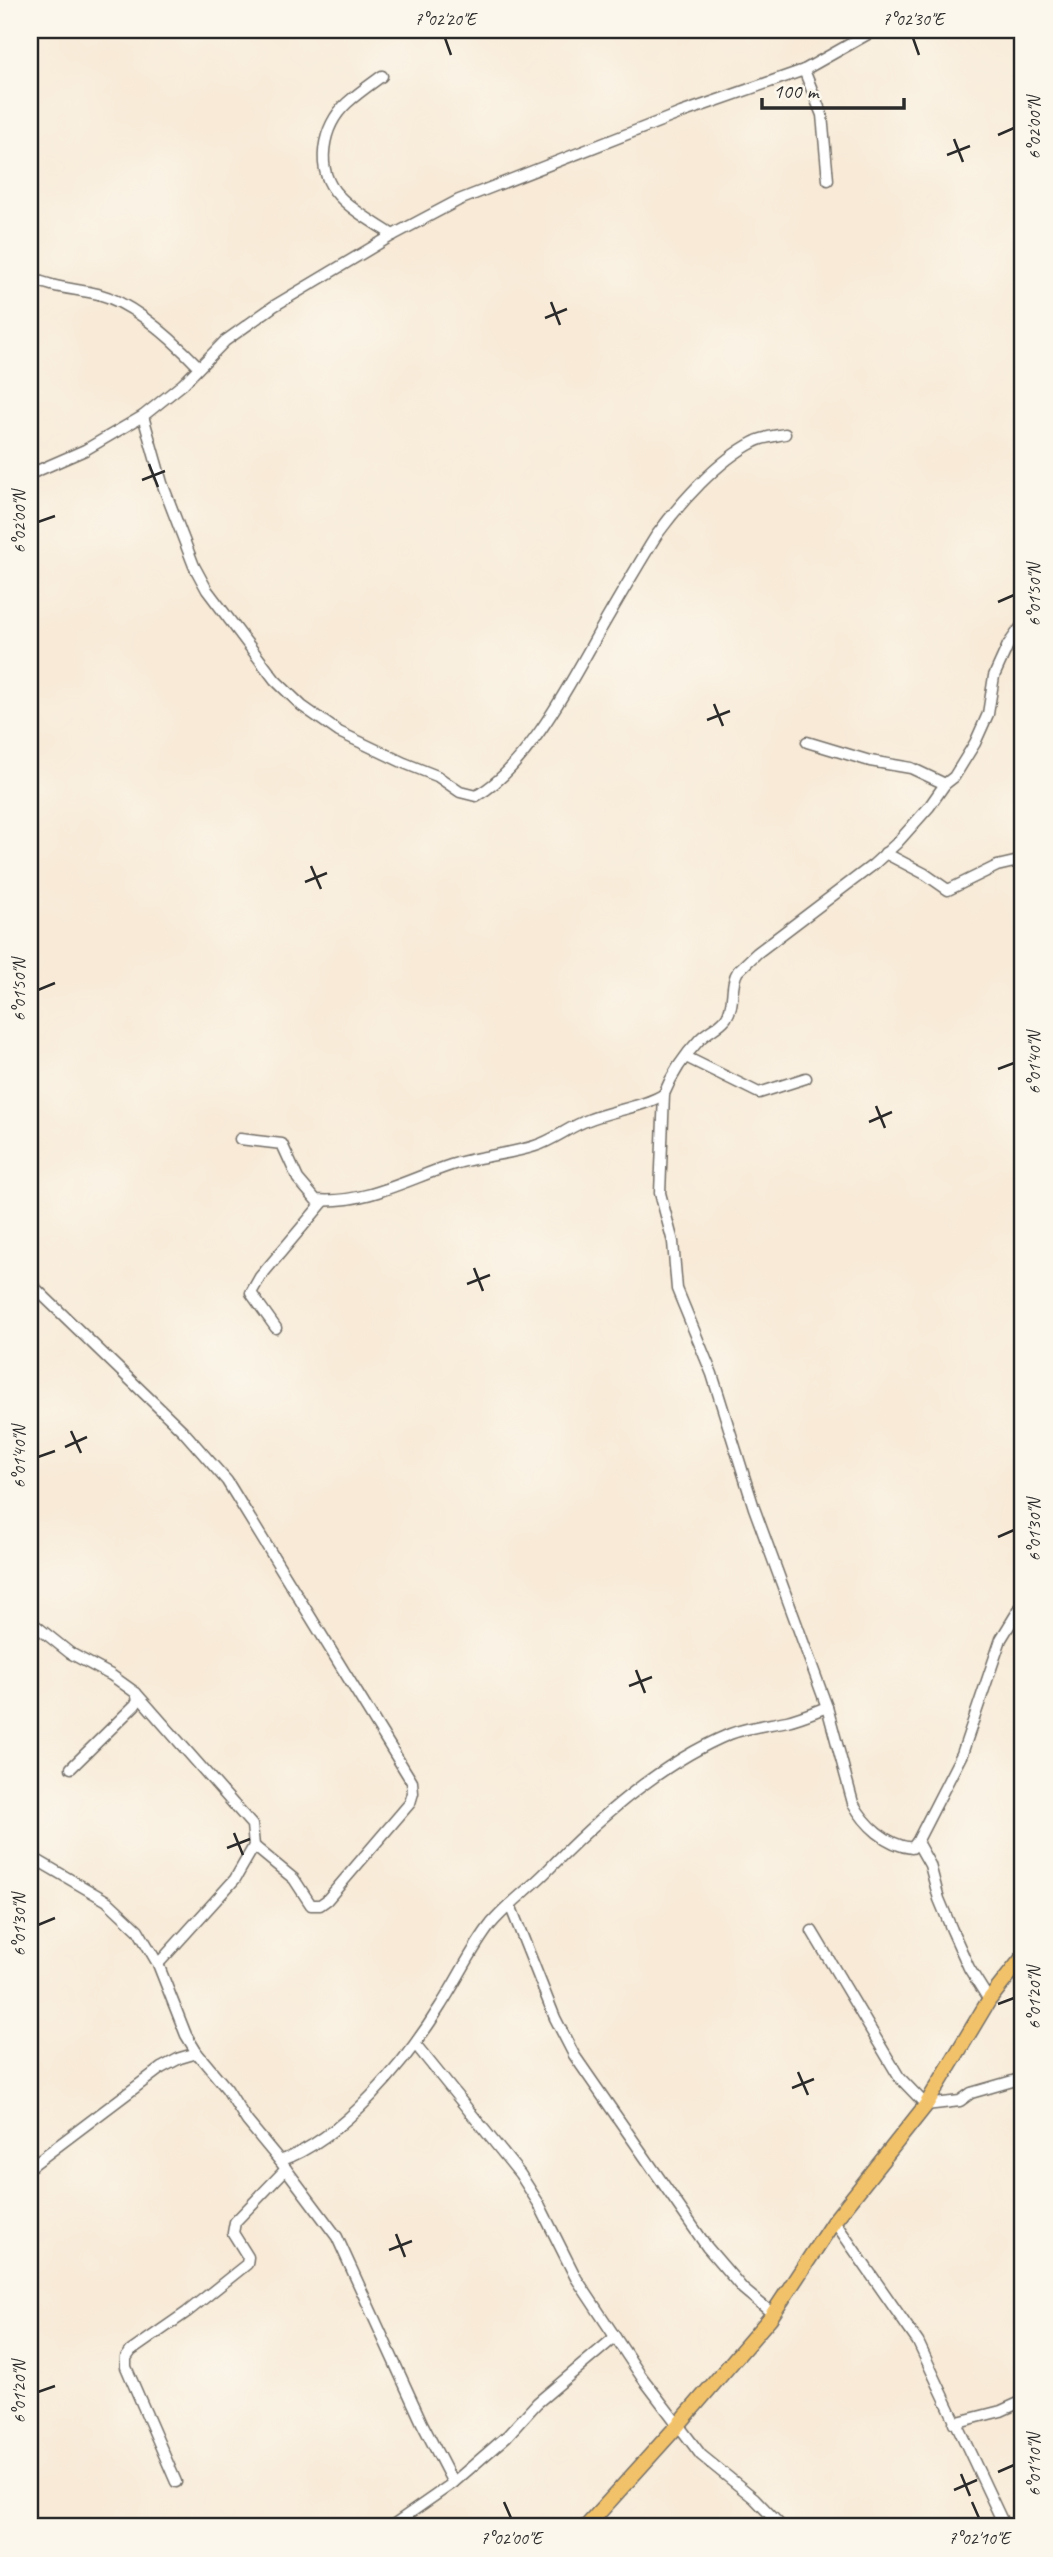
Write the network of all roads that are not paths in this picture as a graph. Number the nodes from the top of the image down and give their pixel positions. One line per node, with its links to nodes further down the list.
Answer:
1 (874, 30): 2 (street)
2 (804, 70): 4 (street); 5 (street)
3 (382, 76): 5 (street)
4 (828, 180)
5 (393, 235): 7 (street)
6 (30, 278): 7 (street)
7 (199, 367): 8 (street)
8 (143, 416): 9 (street); 10 (street)
9 (785, 433)
10 (30, 474)
11 (1023, 624): 13 (street)
12 (807, 743): 13 (street)
13 (945, 784): 14 (street)
14 (886, 853): 15 (street); 16 (street)
15 (1023, 860)
16 (686, 1057): 17 (street); 18 (street)
17 (806, 1078)
18 (664, 1094): 20 (street); 26 (street)
19 (240, 1139): 20 (street)
20 (324, 1201): 22 (street)
21 (30, 1283): 29 (street)
22 (276, 1328)
23 (1023, 1603): 28 (street)
24 (30, 1621): 25 (street)
25 (136, 1693): 27 (street); 29 (street)
26 (827, 1707): 28 (street); 33 (street)
27 (71, 1768)
28 (918, 1842): 37 (street)
29 (254, 1846): 36 (street)
30 (30, 1856): 31 (street)
31 (43, 1864): 32 (street); 36 (street)
32 (30, 1866)
33 (510, 1905): 38 (street); 45 (street)
34 (812, 1931): 41 (street)
35 (1023, 1957): 37 (main road)
36 (158, 1964): 39 (street)
37 (989, 2000): 41 (main road)
38 (416, 2045): 42 (street); 46 (street)
39 (198, 2053): 42 (street); 43 (street)
40 (1023, 2078): 41 (street)
41 (926, 2105): 44 (main road)
42 (283, 2165): 50 (street); 51 (street)
43 (30, 2167)
44 (834, 2221): 45 (main road); 48 (street)
45 (773, 2314): 49 (main road)
46 (615, 2337): 49 (street); 51 (street)
47 (1023, 2401): 48 (street)
48 (954, 2423): 55 (street)
49 (680, 2424): 53 (main road); 54 (street)
50 (176, 2482)
51 (453, 2483): 52 (street)
52 (390, 2527)
53 (586, 2527)
54 (782, 2527)
55 (1005, 2527)

